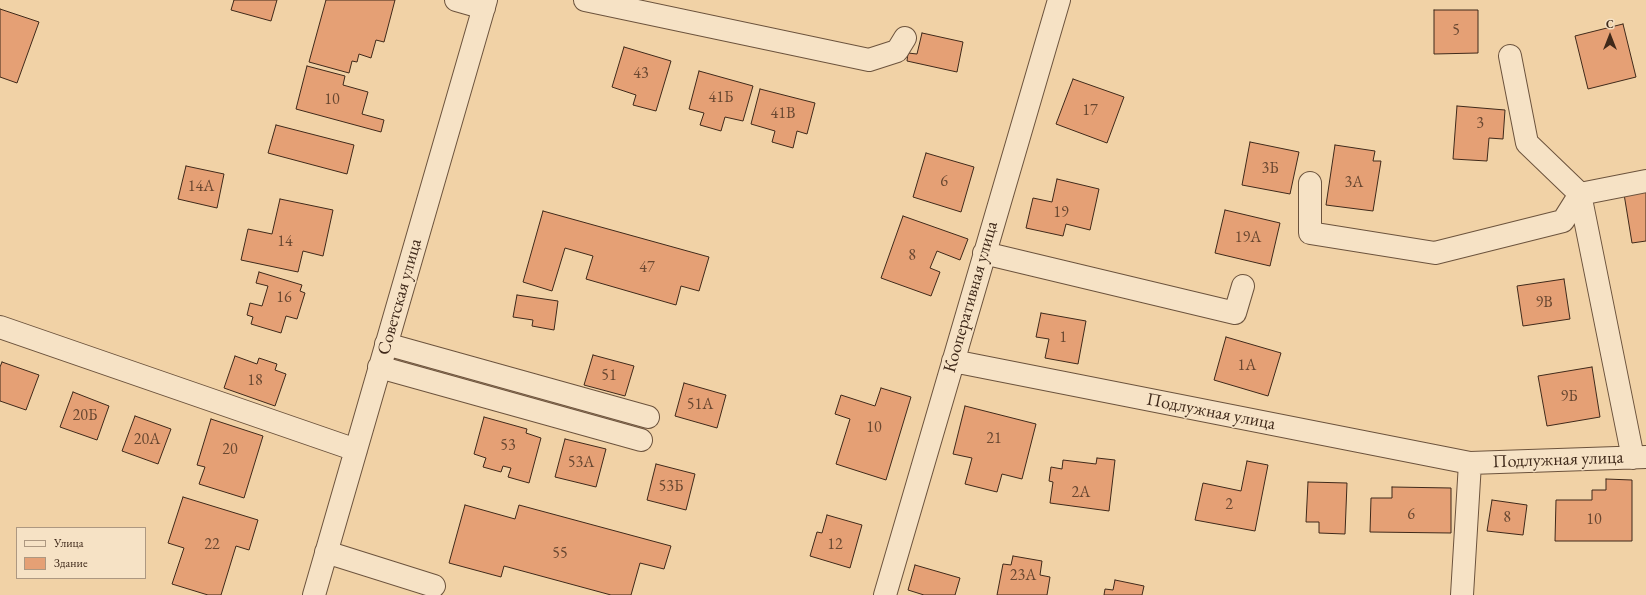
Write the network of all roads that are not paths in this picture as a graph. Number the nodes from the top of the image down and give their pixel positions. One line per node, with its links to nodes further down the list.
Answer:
1 (456, 0): 4 (street)
2 (586, 0): 5 (street)
3 (1059, 0): 10 (street, Кооперативная улица)
4 (485, 4): 13 (street, Советская улица)
5 (905, 38)
6 (1510, 56): 9 (street)
7 (1646, 181): 9 (street)
8 (1310, 183): 9 (street)
9 (1580, 194): 19 (street)
10 (984, 253): 11 (street); 14 (street, Кооперативная улица)
11 (1243, 286)
12 (0, 327): 18 (street)
13 (386, 344): 15 (street, Советская улица); 16 (street)
14 (953, 361): 20 (street, Подлужная улица); 24 (street, Кооперативная улица)
15 (379, 367): 17 (street); 18 (street, Советская улица)
16 (648, 417)
17 (641, 440)
18 (356, 450): 21 (street, Советская улица)
19 (1640, 457): 20 (street, Подлужная улица)
20 (1470, 463): 25 (street, Подлужная улица)
21 (326, 552): 22 (street); 23 (street, Советская улица)
22 (434, 586)
23 (314, 595)
24 (885, 595)
25 (1462, 595)

